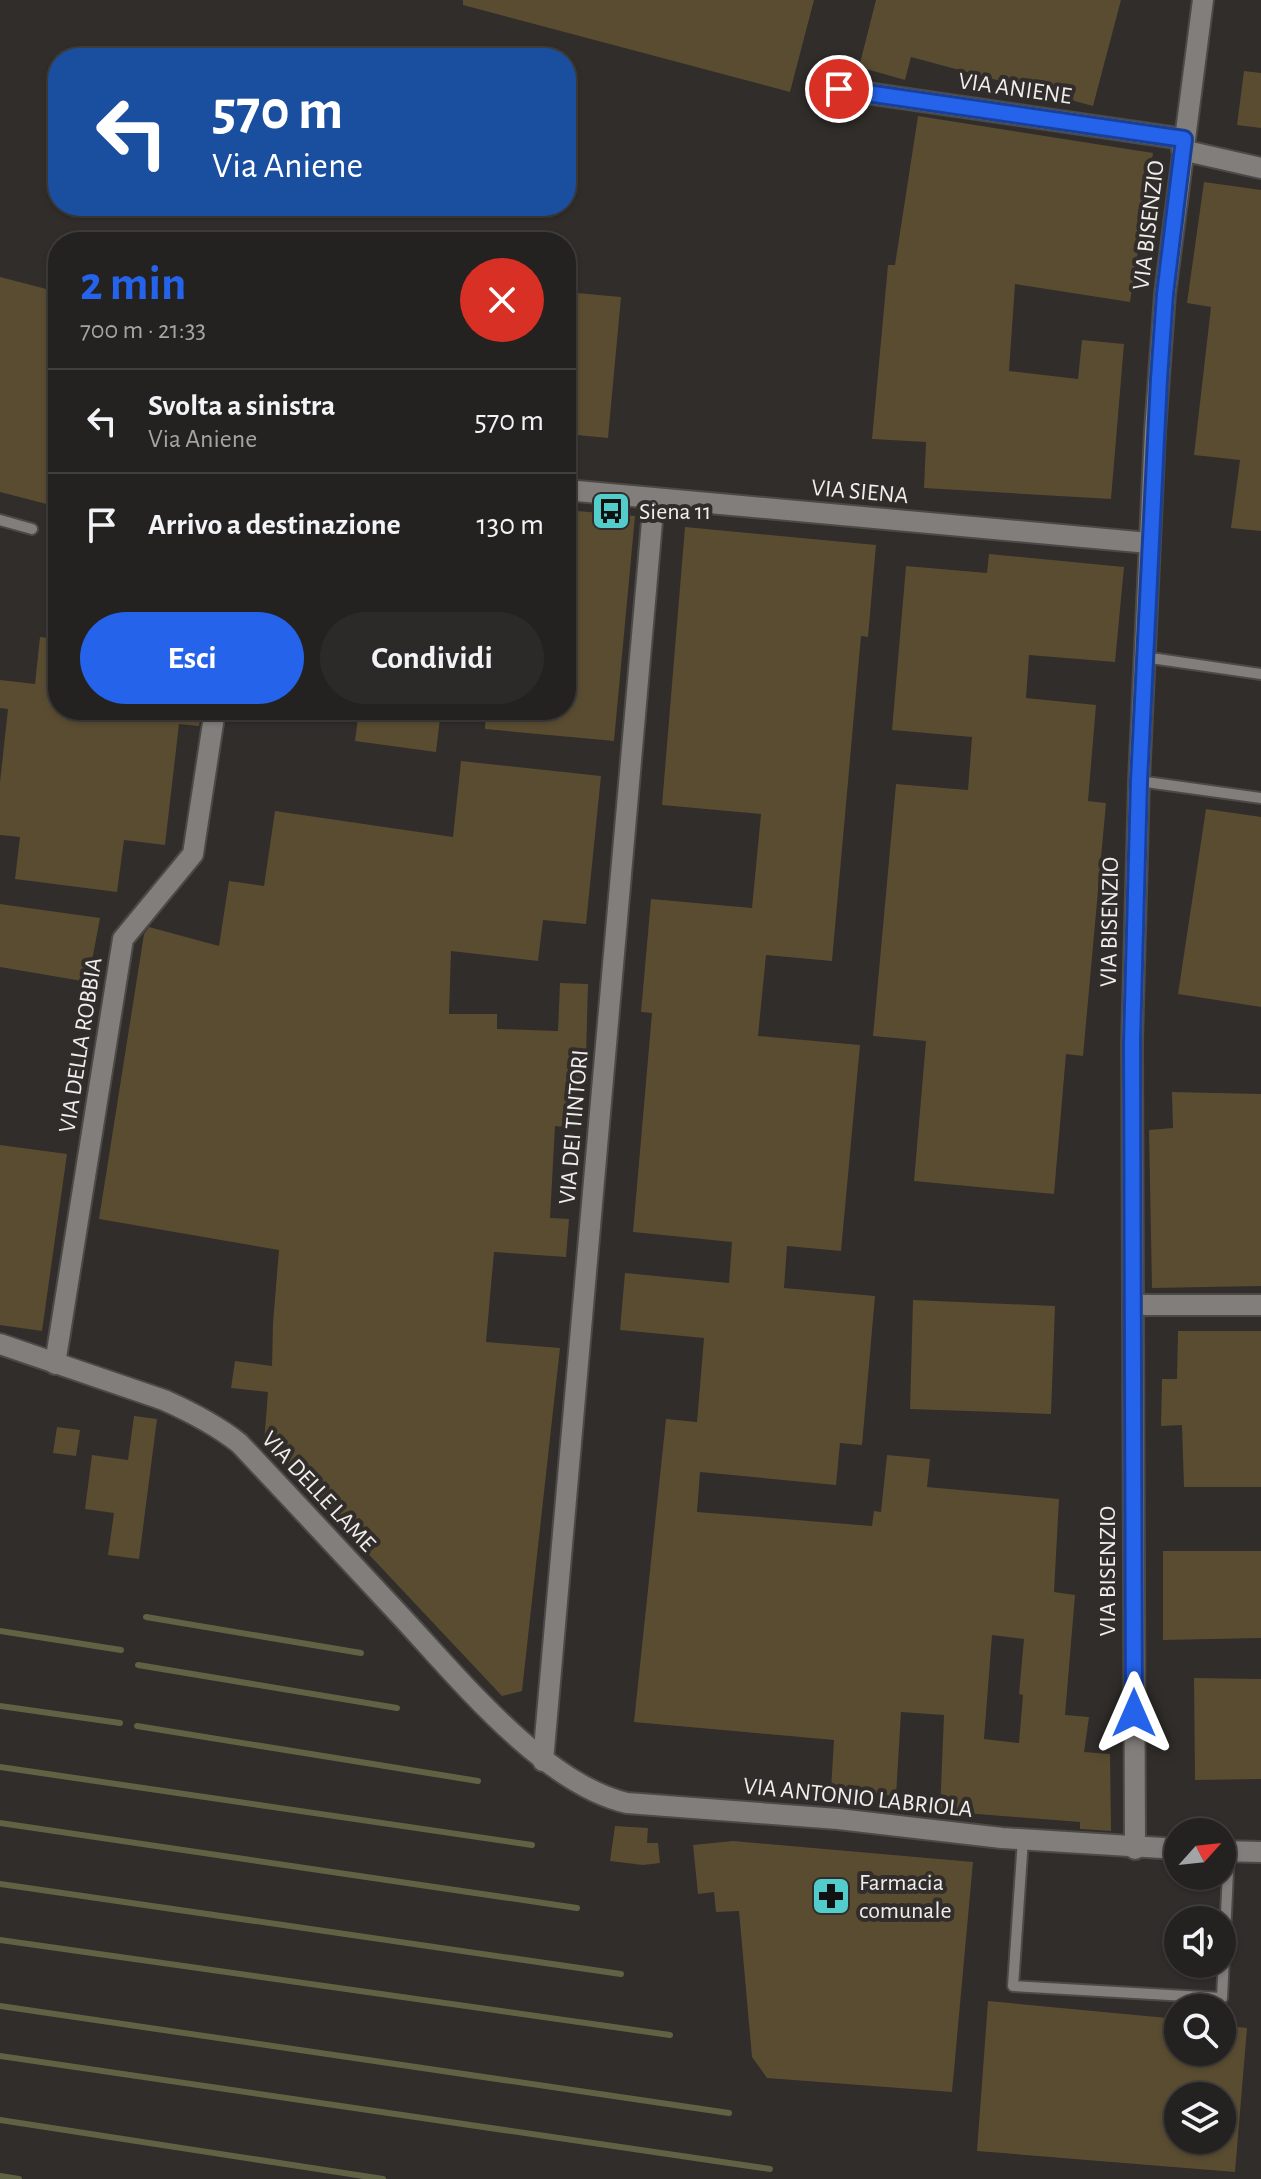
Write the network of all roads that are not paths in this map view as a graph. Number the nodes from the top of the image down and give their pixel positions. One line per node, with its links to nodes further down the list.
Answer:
1 (1203, 0): 3 (street, VIA BISENZIO)
2 (839, 89): 3 (street, VIA ANIENE)
3 (1183, 144): 4 (street, VIA ANIENE); 9 (street, VIA BISENZIO)
4 (1261, 168)
5 (576, 491): 6 (street, VIA SIENA)
6 (654, 499): 9 (street, VIA SIENA); 19 (street, VIA DEI TINTORI)
7 (0, 520): 8 (lane)
8 (32, 529)
9 (1149, 543): 10 (street, VIA BISENZIO)
10 (1144, 657): 11 (lane); 13 (street, VIA BISENZIO)
11 (1261, 674)
12 (213, 720): 18 (street, VIA DELLA ROBBIA)
13 (1139, 781): 14 (lane); 15 (street, VIA BISENZIO)
14 (1261, 798)
15 (1133, 1303): 16 (street); 21 (street, VIA BISENZIO)
16 (1261, 1305)
17 (0, 1344): 18 (street, VIA DELLE LAME)
18 (55, 1364): 19 (street, VIA DELLE LAME)
19 (543, 1761): 20 (street, VIA ANTONIO LABRIOLA)
20 (1023, 1839): 21 (street, VIA ANTONIO LABRIOLA); 25 (lane)
21 (1135, 1849): 22 (street, VIA ANTONIO LABRIOLA)
22 (1164, 1849)
23 (1236, 1851): 24 (street)
24 (1261, 1852)
25 (1225, 1890)

